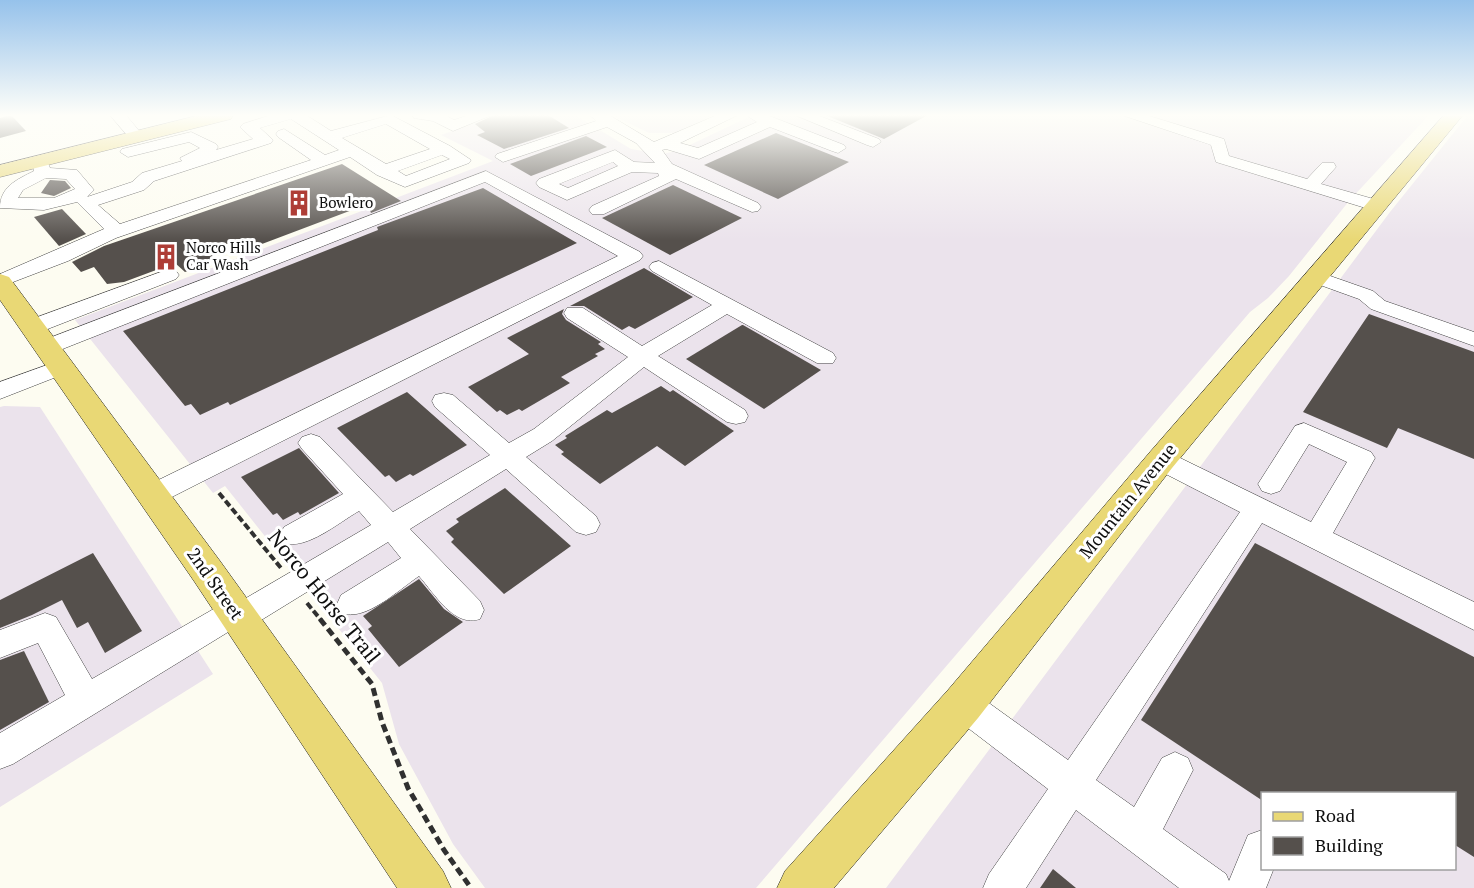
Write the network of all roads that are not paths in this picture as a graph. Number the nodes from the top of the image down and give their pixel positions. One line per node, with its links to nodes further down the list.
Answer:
1 (24, 156): 15 (main road)
2 (80, 156): 17 (main road)
3 (191, 156): 16 (street)
4 (214, 156): 13 (street)
5 (271, 156): 23 (street)
6 (317, 156): 14 (street)
7 (341, 156): 14 (street)
8 (360, 156): 9 (street)
9 (423, 156)
10 (663, 156): 20 (street)
11 (1221, 156): 24 (street)
12 (1420, 156): 29 (main road, Mountain Avenue)
13 (206, 159): 21 (street); 25 (street)
14 (324, 161): 23 (street)
15 (0, 162)
16 (145, 166)
17 (41, 167): 22 (main road); 28 (street); 28 (street)
18 (630, 167): 20 (street)
19 (1328, 167): 24 (street)
20 (667, 168): 30 (street); 31 (street)
21 (169, 170): 26 (street); 27 (street)
22 (0, 171)
23 (288, 173): 25 (street)
24 (1310, 186): 29 (street)
25 (243, 188): 27 (street)
26 (129, 189): 32 (street); 33 (street)
27 (207, 201): 32 (street)
28 (3, 202)
29 (1378, 206): 36 (main road, Mountain Avenue)
30 (752, 207)
31 (598, 210)
32 (159, 217): 33 (street)
33 (117, 231): 37 (street)
34 (659, 267): 39 (street)
35 (169, 275): 43 (street)
36 (1316, 277): 38 (street); 51 (main road, Mountain Avenue)
37 (0, 281): 43 (main road, 2nd Street)
38 (1366, 295): 41 (street); 42 (street)
39 (727, 305): 44 (street); 45 (street)
40 (575, 313): 44 (street)
41 (1474, 324)
42 (1474, 339)
43 (46, 347): 46 (street); 52 (main road, 2nd Street); 52 (street)
44 (643, 357): 48 (street); 50 (street)
45 (825, 358)
46 (0, 391)
47 (444, 401): 50 (street)
48 (736, 416)
49 (311, 444): 53 (street)
50 (506, 458): 55 (street); 56 (street)
51 (1161, 460): 54 (street); 66 (main road, Mountain Avenue)
52 (152, 495): 62 (main road, 2nd Street)
53 (362, 496): 56 (street); 57 (street)
54 (1264, 496): 58 (street); 58 (street); 69 (street)
55 (586, 524)
56 (390, 527): 59 (street); 62 (street)
57 (294, 535)
58 (1316, 538): 63 (street)
59 (421, 560): 60 (street); 61 (street)
60 (352, 604)
61 (469, 610)
62 (237, 615): 65 (street); 72 (main road, 2nd Street)
63 (1474, 617)
64 (0, 644): 65 (street)
65 (86, 700): 67 (street)
66 (963, 705): 69 (street); 73 (main road, Mountain Avenue)
67 (0, 752)
68 (1175, 770): 70 (street)
69 (1072, 785): 70 (street); 74 (street)
70 (1139, 835): 75 (street)
71 (1261, 854): 76 (street)
72 (426, 888)
73 (802, 888)
74 (1003, 888)
75 (1212, 888)
76 (1246, 888)

